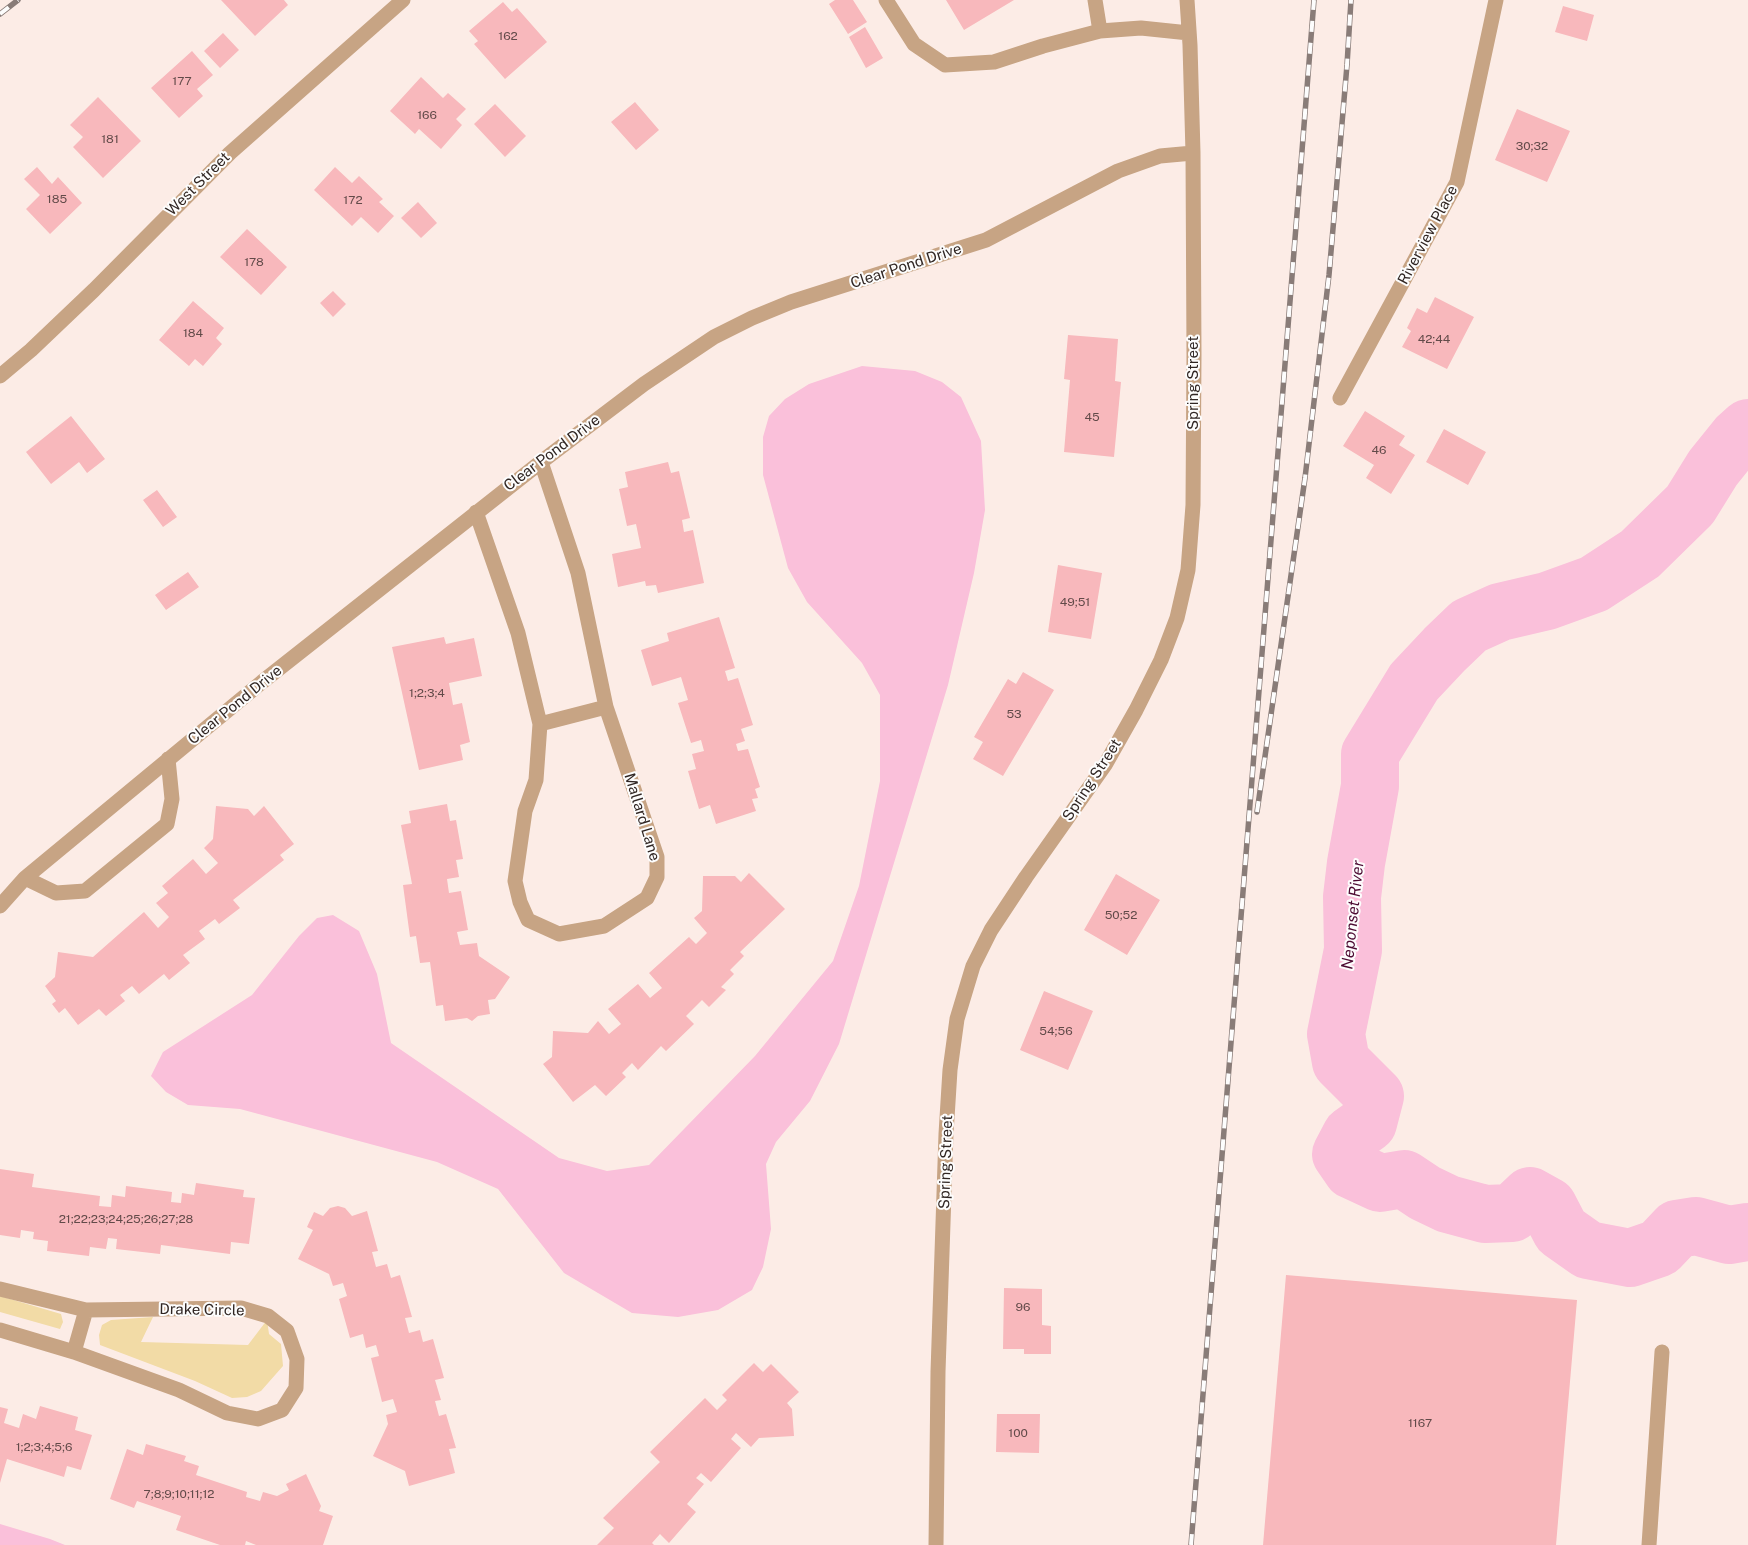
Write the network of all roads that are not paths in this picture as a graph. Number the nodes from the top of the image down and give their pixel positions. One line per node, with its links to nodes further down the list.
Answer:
1 (403, 0): 9 (street, West Street)
2 (886, 0): 6 (street)
3 (1095, 0): 6 (street)
4 (1187, 0): 7 (street, Spring Street)
5 (1496, 0): 10 (street, Riverview Place)
6 (1100, 31): 7 (street)
7 (1189, 33): 8 (street, Spring Street)
8 (1192, 153): 11 (street, Clear Pond Drive); 23 (street, Spring Street)
9 (0, 376)
10 (1340, 398)
11 (541, 462): 12 (street, Clear Pond Drive); 13 (street, Mallard Lane)
12 (476, 512): 14 (street, Mallard Lane); 15 (street, Clear Pond Drive)
13 (606, 707): 14 (street); 14 (street, Mallard Lane)
14 (540, 724)
15 (168, 759): 16 (street, Clear Pond Drive); 16 (street)
16 (25, 878): 17 (street, Clear Pond Drive)
17 (0, 906)
18 (0, 1289): 19 (street, Drake Circle)
19 (86, 1310): 21 (street); 21 (street, Drake Circle)
20 (0, 1330): 21 (street, Drake Circle)
21 (74, 1352)
22 (1662, 1352): 24 (street)
23 (936, 1545)
24 (1649, 1545)

